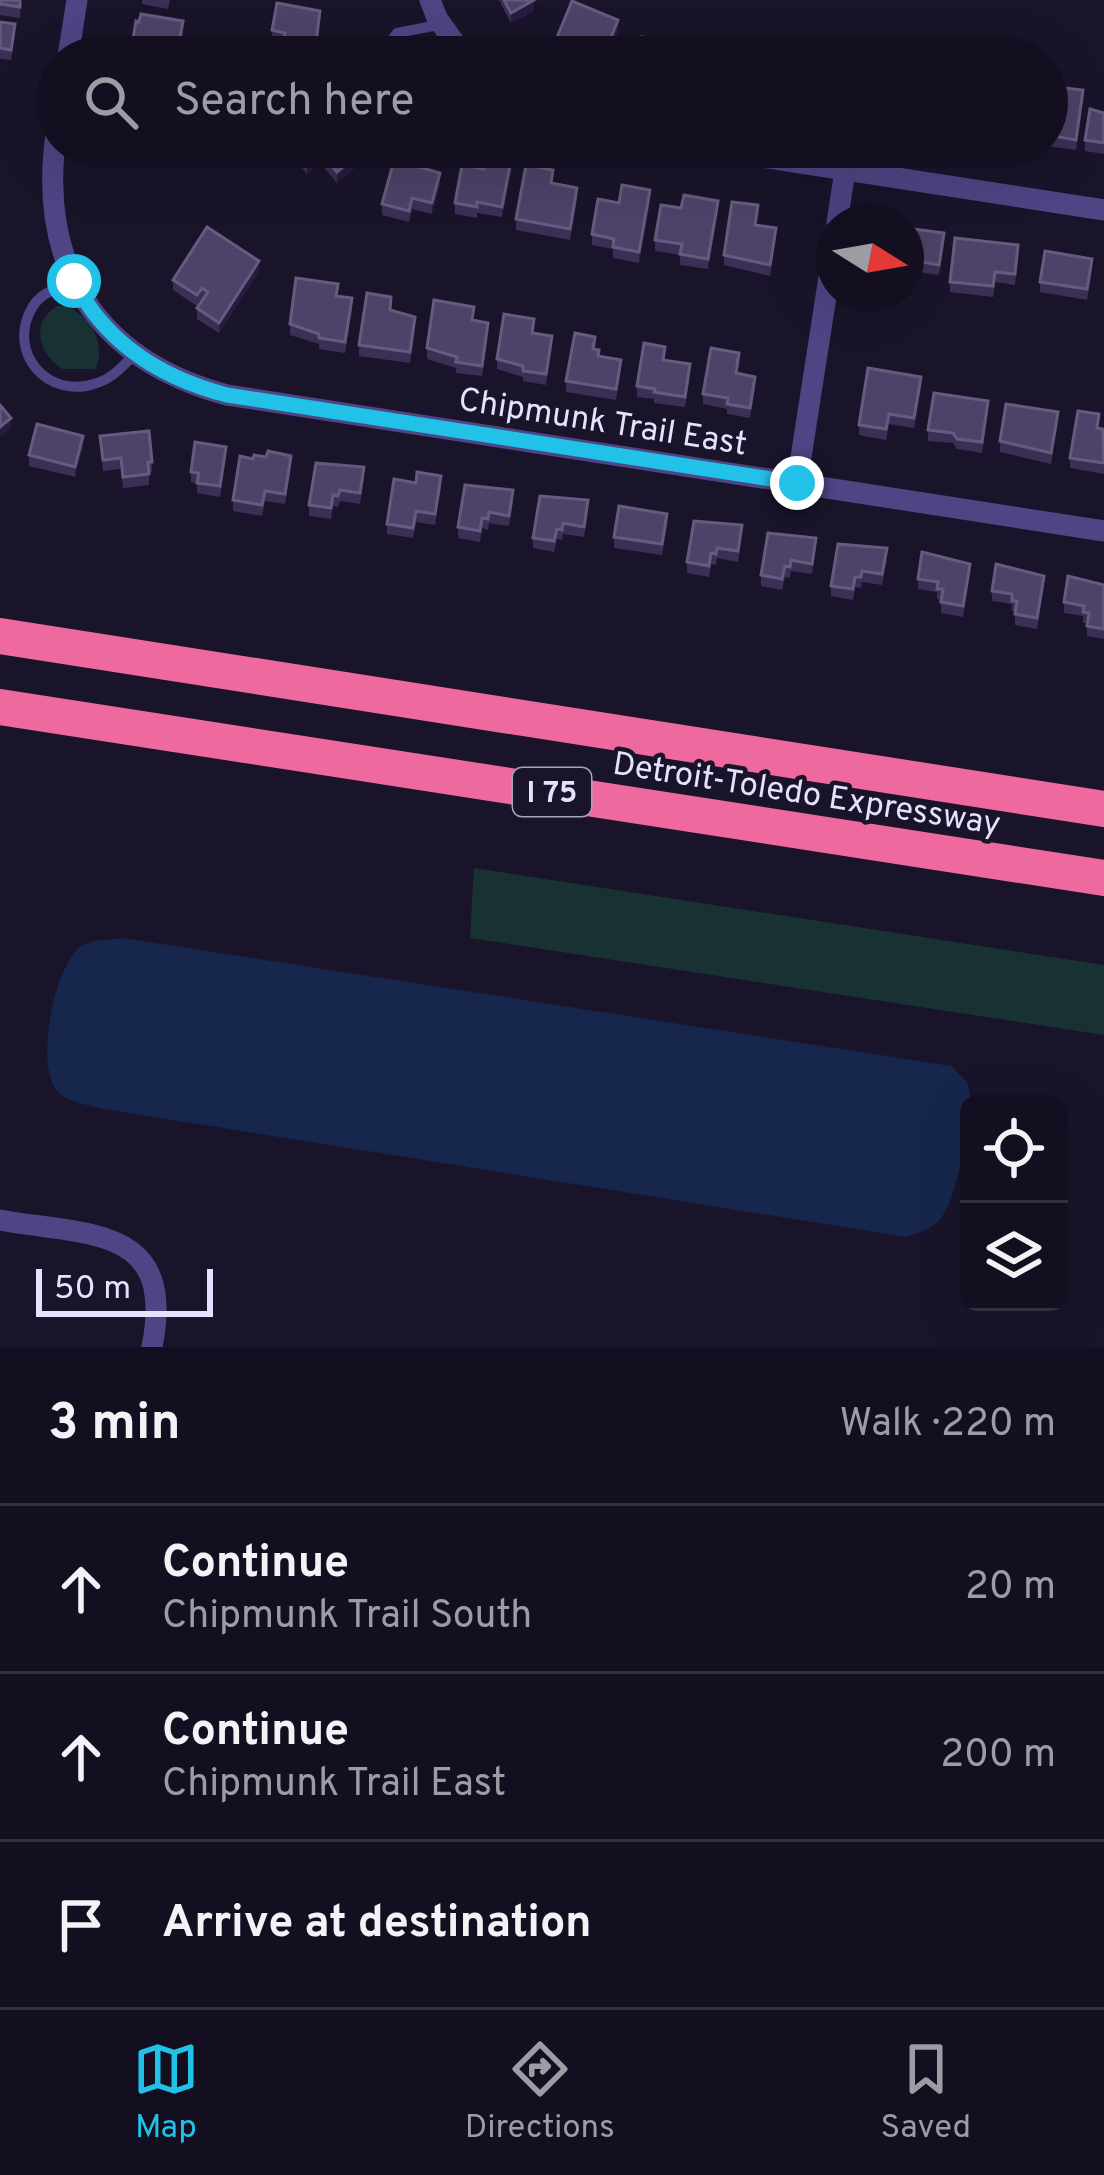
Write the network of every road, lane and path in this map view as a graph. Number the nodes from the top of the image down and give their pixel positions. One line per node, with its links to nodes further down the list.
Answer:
1 (77, 0): 4 (street)
2 (430, 0): 3 (street)
3 (442, 25): 5 (lane); 6 (street)
4 (71, 36)
5 (395, 36)
6 (450, 36)
7 (52, 168): 12 (street)
8 (832, 168): 9 (street)
9 (845, 170): 10 (street); 11 (street)
10 (840, 204)
11 (1104, 210)
12 (74, 281): 14 (street, Chipmunk Trail East); 14 (lane)
13 (823, 312): 15 (street)
14 (134, 354): 15 (street, Chipmunk Trail East)
15 (797, 483): 16 (street, Chipmunk Trail East)
16 (1104, 531)
17 (0, 616): 19 (highway)
18 (0, 636): 19 (highway, I 75)
19 (103, 650): 21 (highway, I 75)
20 (0, 707): 22 (highway, Detroit-Toledo Expressway / I 75)
21 (1104, 809)
22 (1104, 878)
23 (0, 1220): 24 (street)
24 (152, 1347)

